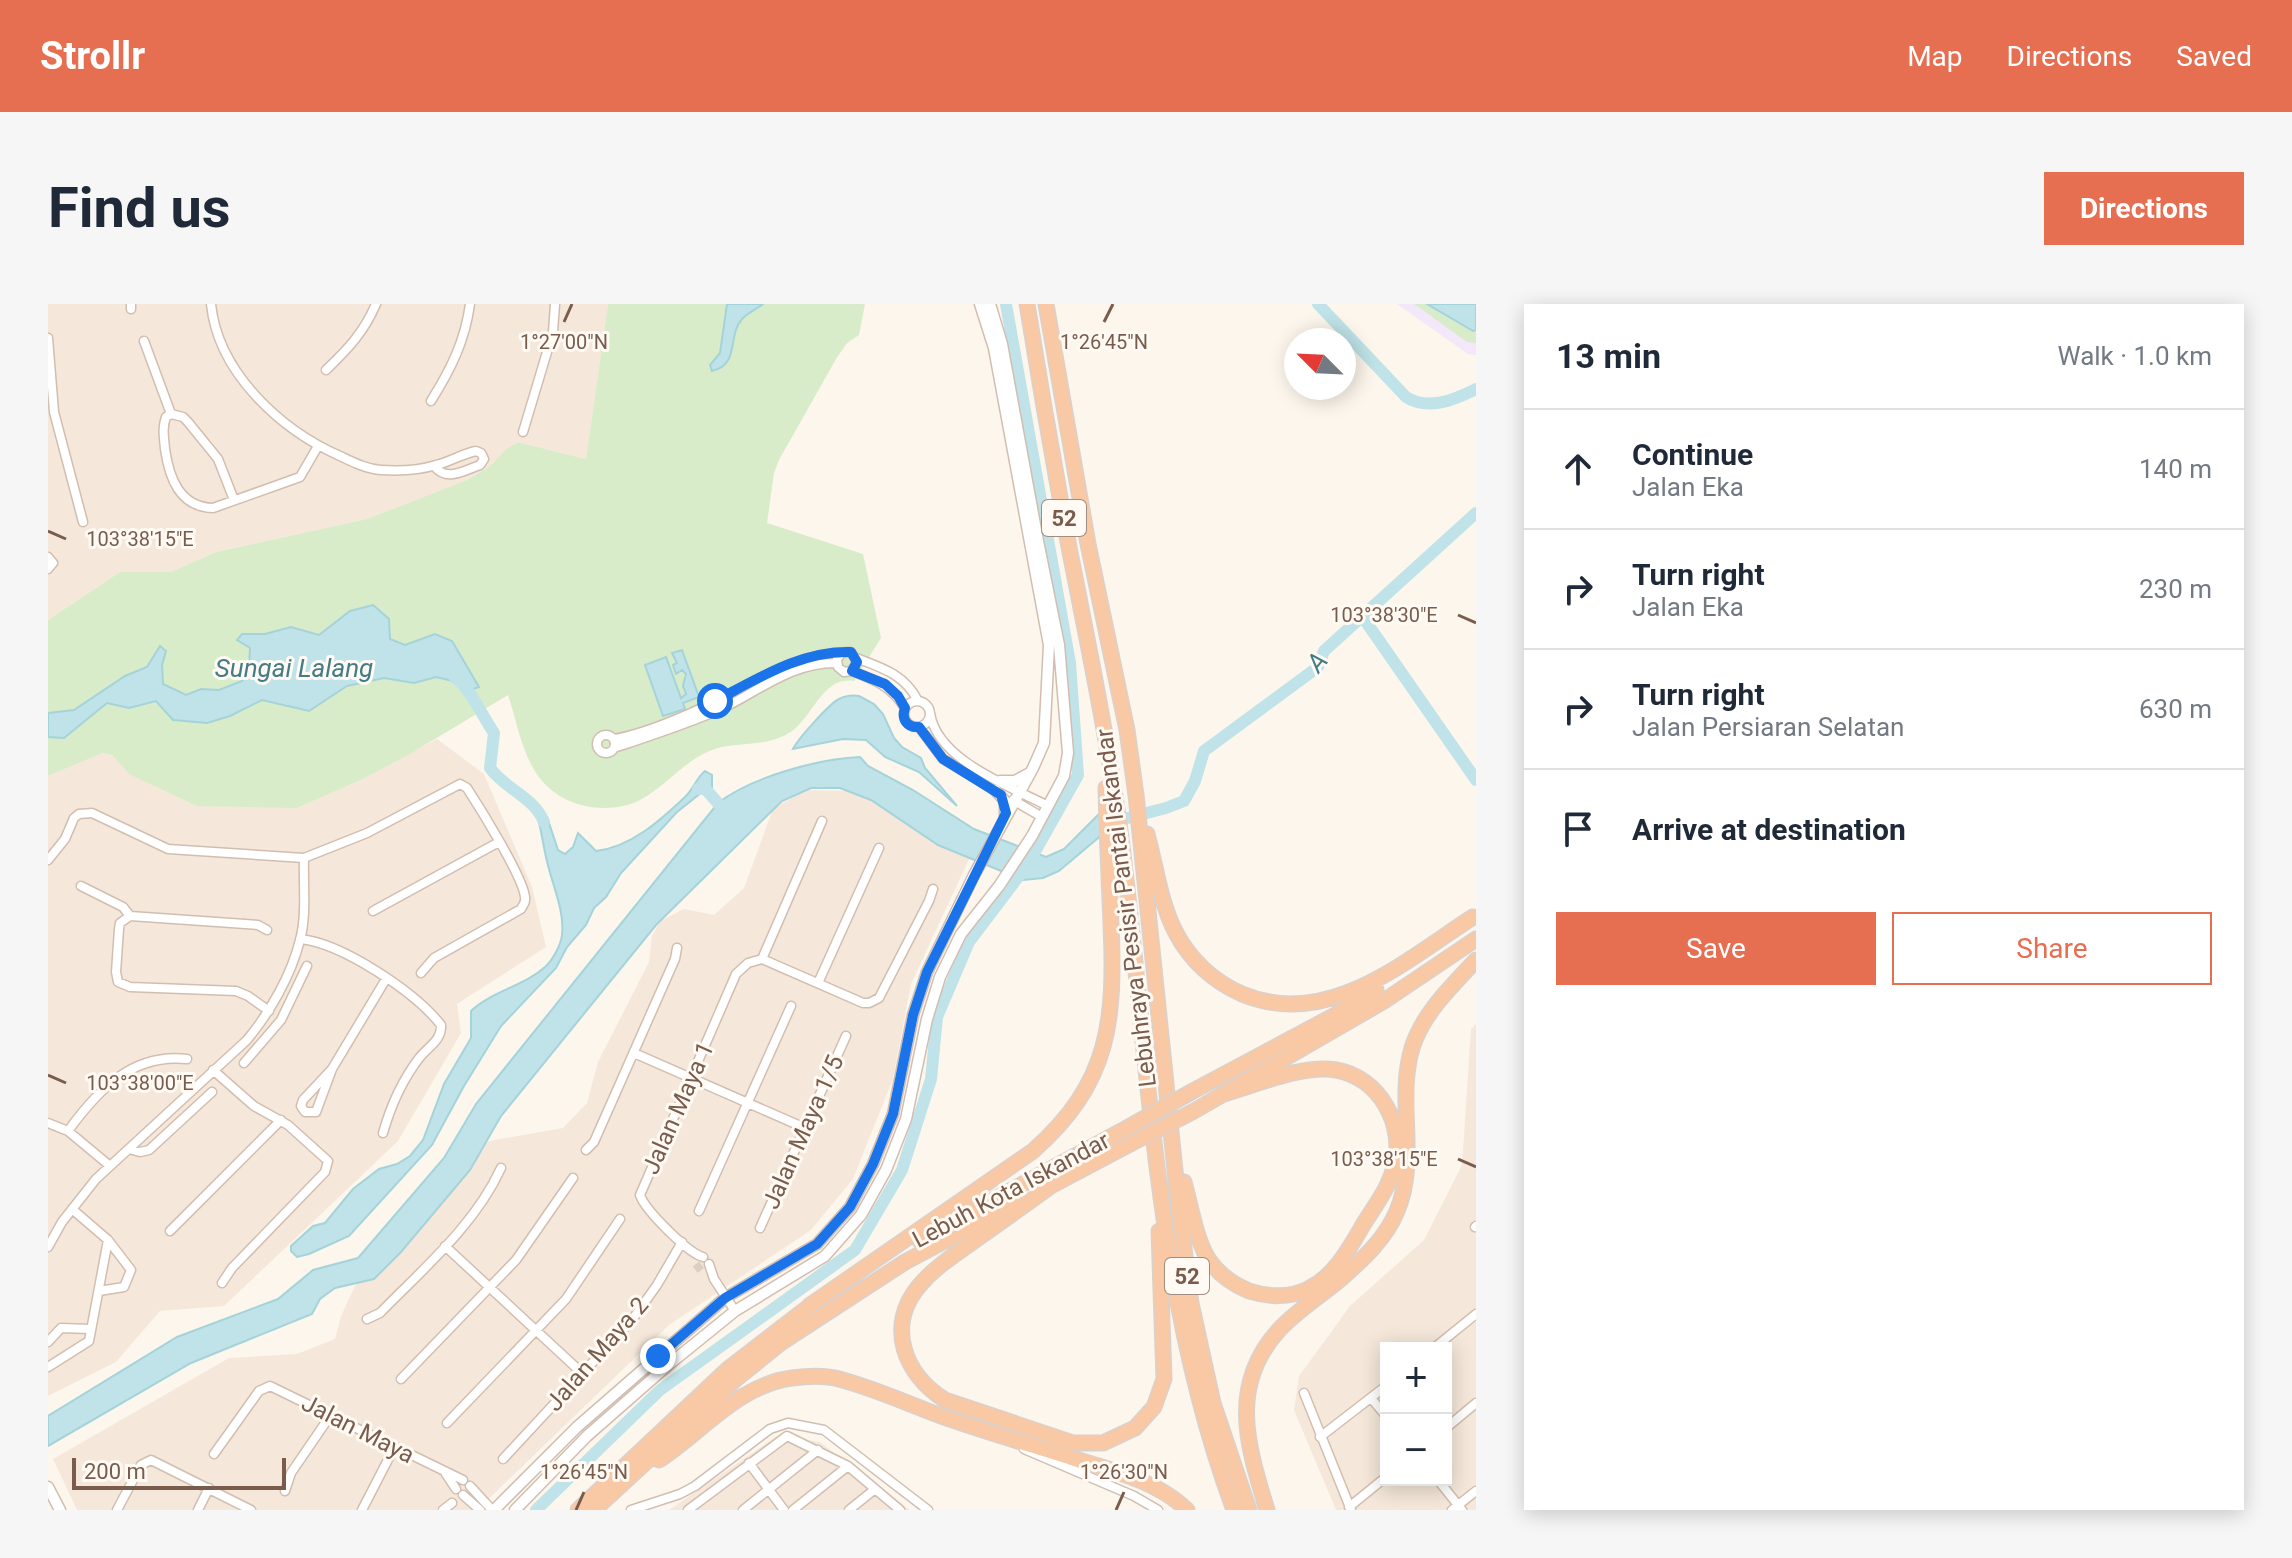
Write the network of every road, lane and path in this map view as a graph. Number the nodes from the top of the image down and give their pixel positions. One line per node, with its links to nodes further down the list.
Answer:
1 (211, 304): 16 (street)
2 (376, 304): 11 (street)
3 (470, 304): 12 (street)
4 (555, 304): 15 (street)
5 (980, 304): 30 (street)
6 (990, 304): 29 (street)
7 (1027, 304): 32 (highway, Lebuhraya Pesisir Pantai Iskandar / 52)
8 (1046, 304): 35 (highway, Lebuhraya Pesisir Pantai Iskandar / 52)
9 (48, 338): 13 (street)
10 (144, 341): 14 (street)
11 (326, 370)
12 (431, 401)
13 (51, 413): 19 (street)
14 (171, 414): 18 (street); 18 (street)
15 (523, 432)
16 (318, 446): 17 (street); 18 (street)
17 (434, 466): 17 (street)
18 (234, 500)
19 (83, 522)
20 (48, 557): 21 (street)
21 (48, 569)
22 (842, 653): 23 (street); 24 (street); 24 (street)
23 (856, 658): 25 (street); 26 (street)
24 (837, 663): 25 (street)
25 (852, 671): 27 (street)
26 (918, 701): 27 (street); 28 (street)
27 (905, 708): 31 (street)
28 (930, 713): 31 (street); 34 (street)
29 (1065, 719): 30 (street); 37 (street)
30 (1047, 720): 33 (street)
31 (919, 727): 34 (street)
32 (1105, 731): 85 (highway, Lebuhraya Pesisir Pantai Iskandar / 52); 105 (highway)
33 (1033, 768): 34 (street); 36 (street)
34 (998, 785): 36 (street); 39 (street)
35 (1136, 795): 48 (highway); 82 (highway, Lebuhraya Pesisir Pantai Iskandar / 52)
36 (1018, 796): 37 (street); 39 (street)
37 (1045, 811): 106 (street)
38 (822, 821): 53 (street)
39 (1003, 824): 104 (street)
40 (499, 842): 42 (street); 46 (street); 56 (street)
41 (879, 848): 59 (street)
42 (304, 858): 43 (street); 50 (street)
43 (48, 860)
44 (81, 886): 47 (street)
45 (933, 889): 59 (street)
46 (373, 911)
47 (130, 916): 49 (street); 62 (street)
48 (1475, 916): 105 (highway, Lebuh Kota Iskandar, bridge)
49 (267, 930)
50 (300, 939): 57 (street); 58 (street)
51 (1476, 939): 73 (highway, Lebuh Kota Iskandar)
52 (677, 948): 66 (street)
53 (762, 959): 59 (street); 71 (street, Jalan Maya 1)
54 (1476, 960): 168 (highway)
55 (307, 966): 60 (street)
56 (421, 973)
57 (285, 979): 60 (street); 62 (street)
58 (386, 979): 69 (street); 81 (street)
59 (818, 983)
60 (299, 986): 65 (street)
61 (791, 1006): 75 (street)
62 (269, 1011): 64 (street)
63 (846, 1036): 79 (street, Jalan Maya 1/5)
64 (247, 1040): 65 (street); 70 (street)
65 (258, 1048): 68 (street)
66 (634, 1053): 71 (street); 84 (street)
67 (187, 1059): 80 (street)
68 (244, 1063)
69 (332, 1069): 69 (street)
70 (213, 1070): 74 (street); 77 (street)
71 (692, 1077): 75 (street); 96 (street, Jalan Maya 1)
72 (212, 1092): 76 (street)
73 (1224, 1094): 82 (highway); 89 (highway, Lebuh Kota Iskandar, bridge)
74 (180, 1101): 76 (street); 83 (street)
75 (748, 1102): 79 (street); 91 (street)
76 (190, 1111): 83 (street)
77 (281, 1120): 94 (street); 101 (street)
78 (48, 1123): 80 (street)
79 (805, 1128): 93 (street, Jalan Maya 1/5)
80 (68, 1131): 86 (street)
81 (383, 1133)
82 (1175, 1147): 167 (highway, Lebuhraya Pesisir Pantai Iskandar / 52)
83 (129, 1149): 86 (street)
84 (586, 1150)
85 (1156, 1159): 89 (highway); 166 (highway, Lebuhraya Pesisir Pantai Iskandar / 52)
86 (110, 1166): 90 (street)
87 (501, 1168): 97 (street)
88 (573, 1178): 102 (street)
89 (1051, 1186): 134 (highway, Lebuh Kota Iskandar)
90 (72, 1209): 95 (street); 98 (street)
91 (699, 1211)
92 (620, 1219): 110 (street)
93 (760, 1228)
94 (170, 1231)
95 (108, 1240): 103 (street); 103 (street)
96 (682, 1242): 100 (street, Jalan Maya 1); 114 (street, Jalan Maya 2)
97 (445, 1246): 102 (street); 108 (street)
98 (48, 1247)
99 (702, 1272): 100 (street, Jalan Maya 1)
100 (714, 1279): 104 (street, Jalan Maya 1)
101 (222, 1283)
102 (492, 1287): 110 (street); 115 (street)
103 (99, 1291): 109 (street)
104 (725, 1298): 106 (street, Jalan Maya 1); 153 (street)
105 (809, 1306): 155 (highway, Lebuh Kota Iskandar)
106 (735, 1311): 154 (street)
107 (1476, 1314): 112 (street)
108 (367, 1319)
109 (90, 1329): 111 (street); 113 (street)
110 (537, 1331): 114 (street); 123 (street)
111 (48, 1342)
112 (1441, 1342)
113 (48, 1367)
114 (583, 1374): 129 (street, Jalan Maya 2)
115 (401, 1379)
116 (1380, 1391): 118 (street)
117 (1304, 1393): 125 (street)
118 (1371, 1398): 120 (street); 125 (street)
119 (1476, 1403): 124 (street)
120 (1384, 1414)
121 (330, 1416): 126 (street, Jalan Maya); 128 (street, Jalan Maya); 140 (street)
122 (944, 1417): 134 (highway); 164 (street); 165 (highway)
123 (447, 1423)
124 (1452, 1423)
125 (1320, 1437): 143 (street)
126 (394, 1448): 132 (street, Jalan Maya); 150 (street)
127 (818, 1450): 130 (street); 131 (street); 138 (street)
128 (214, 1454)
129 (503, 1459)
130 (749, 1463): 138 (street); 145 (street)
131 (848, 1466): 139 (street); 160 (street)
132 (446, 1473): 152 (street); 153 (street, Jalan Maya)
133 (1380, 1482): 143 (street)
134 (619, 1486): 156 (highway, Lebuh Kota Iskandar)
135 (1442, 1486): 144 (street)
136 (48, 1487): 146 (street)
137 (209, 1488): 147 (street); 148 (street); 149 (street)
138 (769, 1489): 158 (street); 159 (street)
139 (875, 1489): 161 (street); 162 (street)
140 (285, 1491)
141 (1476, 1491): 144 (street)
142 (452, 1503): 151 (street)
143 (1350, 1508)
144 (1458, 1508)
145 (691, 1509)
146 (60, 1510)
147 (117, 1510)
148 (198, 1510)
149 (251, 1510)
150 (362, 1510)
151 (443, 1510)
152 (480, 1510)
153 (493, 1510)
154 (515, 1510)
155 (578, 1510)
156 (594, 1510)
157 (631, 1510): 163 (street)
158 (743, 1510)
159 (784, 1510)
160 (793, 1510)
161 (849, 1510)
162 (900, 1510)
163 (928, 1510)
164 (1158, 1510)
165 (1187, 1510)
166 (1234, 1510)
167 (1249, 1510)
168 (1267, 1510)

